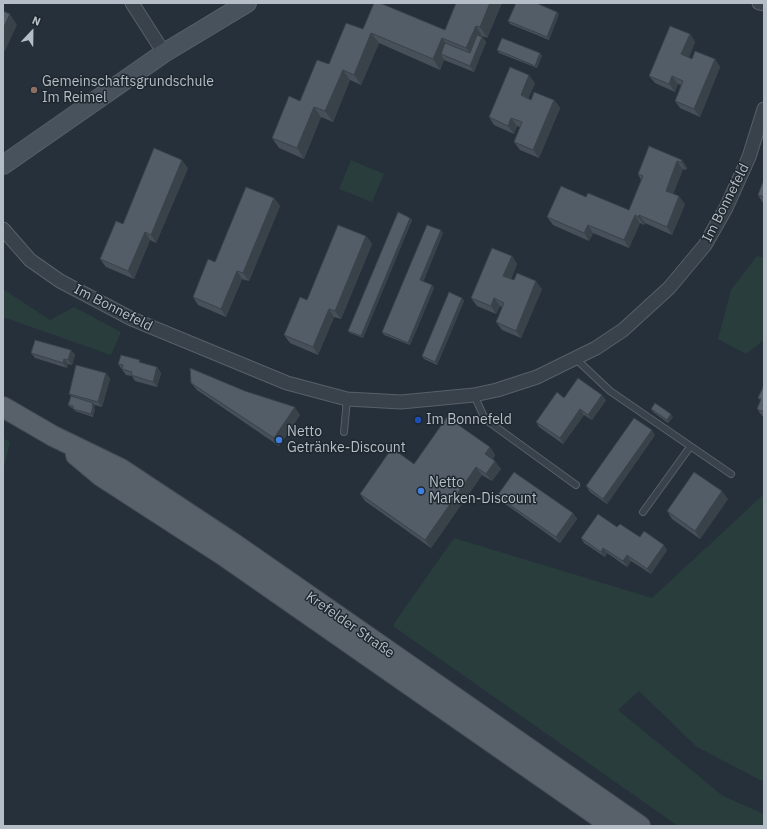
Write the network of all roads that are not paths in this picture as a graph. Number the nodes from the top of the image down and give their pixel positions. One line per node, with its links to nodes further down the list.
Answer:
1 (132, 3): 5 (street)
2 (247, 3): 5 (main road)
3 (759, 3): 4 (street)
4 (764, 4)
5 (164, 53): 7 (main road)
6 (764, 110): 9 (street, Im Bonnefeld)
7 (3, 165)
8 (3, 229): 11 (street, Im Bonnefeld)
9 (575, 358): 10 (street, Im Bonnefeld); 15 (lane)
10 (474, 395): 11 (street, Im Bonnefeld); 17 (lane)
11 (347, 399): 13 (lane)
12 (3, 407): 14 (main road, Krefelder Straße)
13 (344, 432)
14 (53, 436): 19 (main road, Krefelder Straße); 20 (main road, Krefelder Straße)
15 (690, 447): 16 (lane); 18 (lane)
16 (731, 474)
17 (576, 485)
18 (643, 512)
19 (612, 826)
20 (640, 826)

